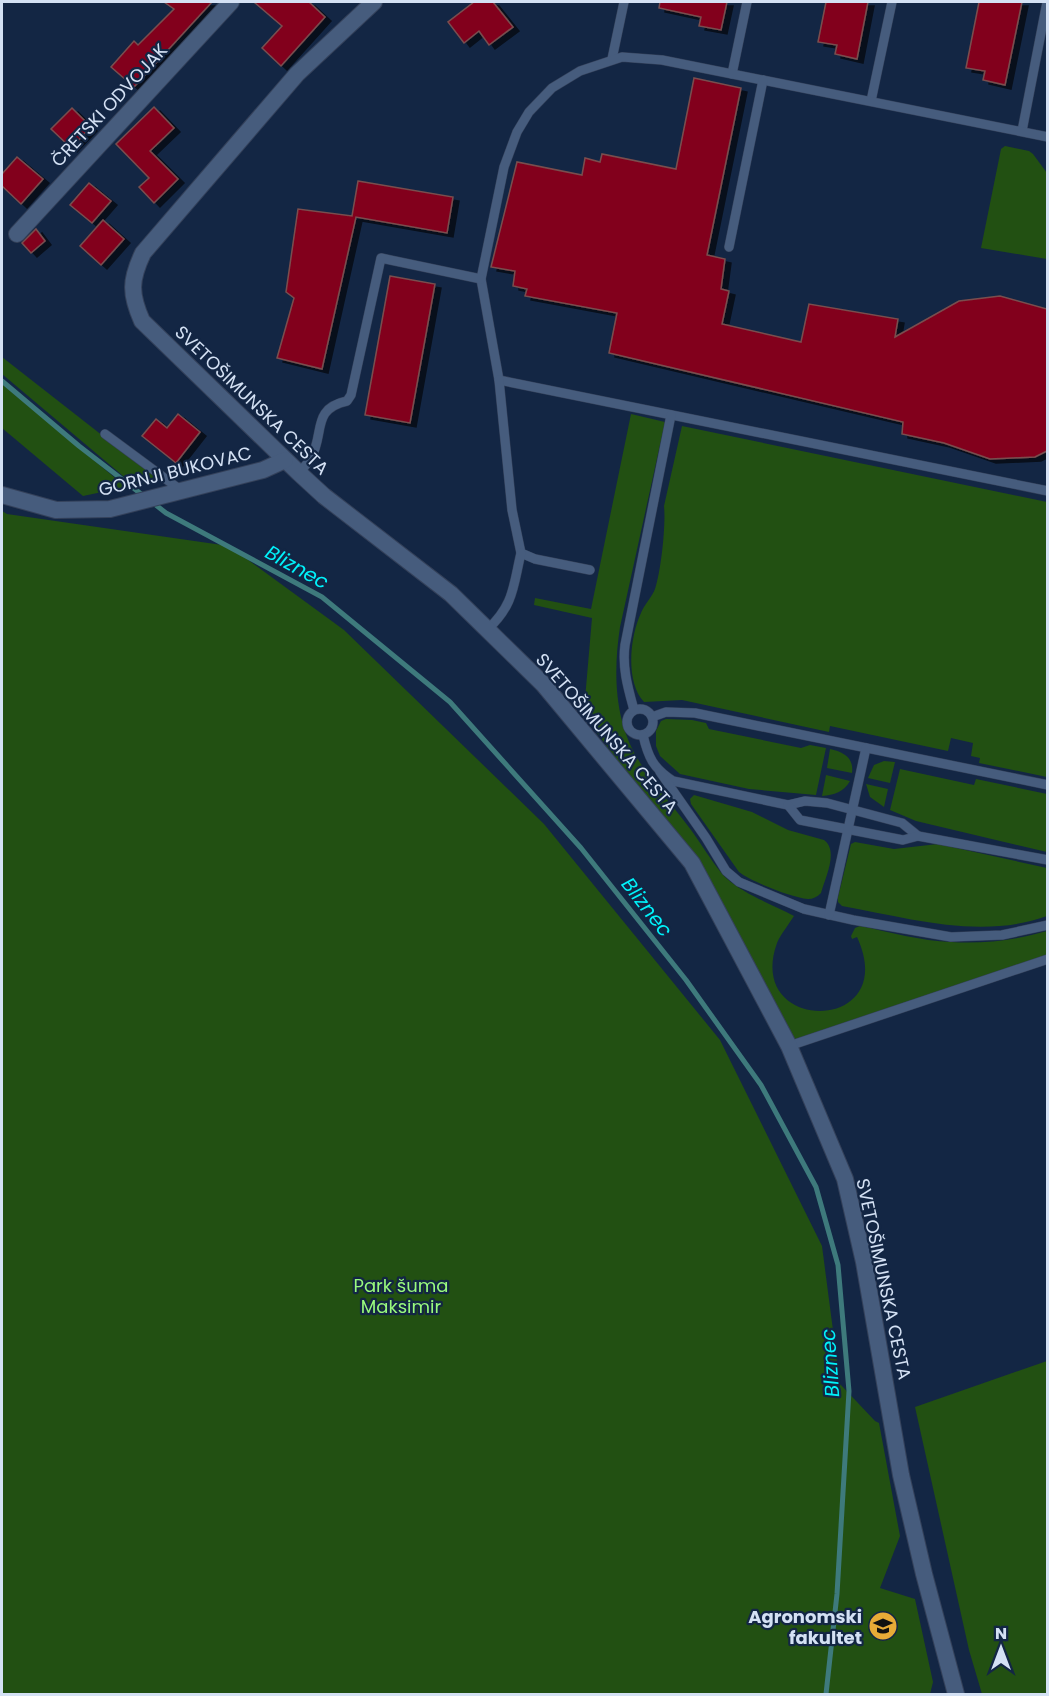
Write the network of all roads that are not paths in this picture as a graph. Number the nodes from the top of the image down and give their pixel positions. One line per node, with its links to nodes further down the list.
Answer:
1 (231, 2): 13 (street, ČRETSKI ODVOJAK)
2 (374, 2): 19 (street, SVETOŠIMUNSKA CESTA)
3 (624, 2): 7 (lane)
4 (747, 2): 8 (lane)
5 (892, 2): 10 (lane)
6 (1047, 2): 11 (lane)
7 (612, 59): 8 (lane); 15 (lane)
8 (732, 74): 9 (lane)
9 (763, 80): 10 (lane); 14 (lane)
10 (871, 101): 11 (lane)
11 (1022, 131): 12 (lane)
12 (1047, 136)
13 (16, 234)
14 (729, 246)
15 (481, 279): 16 (lane); 20 (lane)
16 (499, 380): 17 (lane); 24 (lane)
17 (671, 416): 21 (lane); 27 (lane)
18 (105, 434): 22 (lane)
19 (285, 460): 20 (street, SVETOŠIMUNSKA CESTA); 22 (street, GORNJI BUKOVAC)
20 (299, 473): 26 (street, SVETOŠIMUNSKA CESTA)
21 (1047, 491)
22 (175, 492): 23 (street, GORNJI BUKOVAC)
23 (2, 495)
24 (521, 553): 25 (lane); 26 (lane)
25 (590, 570)
26 (487, 630): 41 (street, SVETOŠIMUNSKA CESTA)
27 (634, 710): 28 (lane); 29 (lane)
28 (652, 717): 29 (lane); 30 (lane)
29 (643, 735): 31 (lane)
30 (866, 748): 32 (lane); 34 (lane)
31 (660, 772): 33 (lane); 38 (lane)
32 (1047, 785)
33 (788, 805): 34 (lane); 35 (lane)
34 (852, 810): 35 (lane); 36 (lane)
35 (848, 829): 36 (lane); 38 (lane)
36 (918, 836): 37 (lane)
37 (1047, 860)
38 (829, 915): 39 (lane)
39 (1047, 925)
40 (1047, 959): 41 (lane)
41 (789, 1046): 42 (street, SVETOŠIMUNSKA CESTA)
42 (956, 1695)

